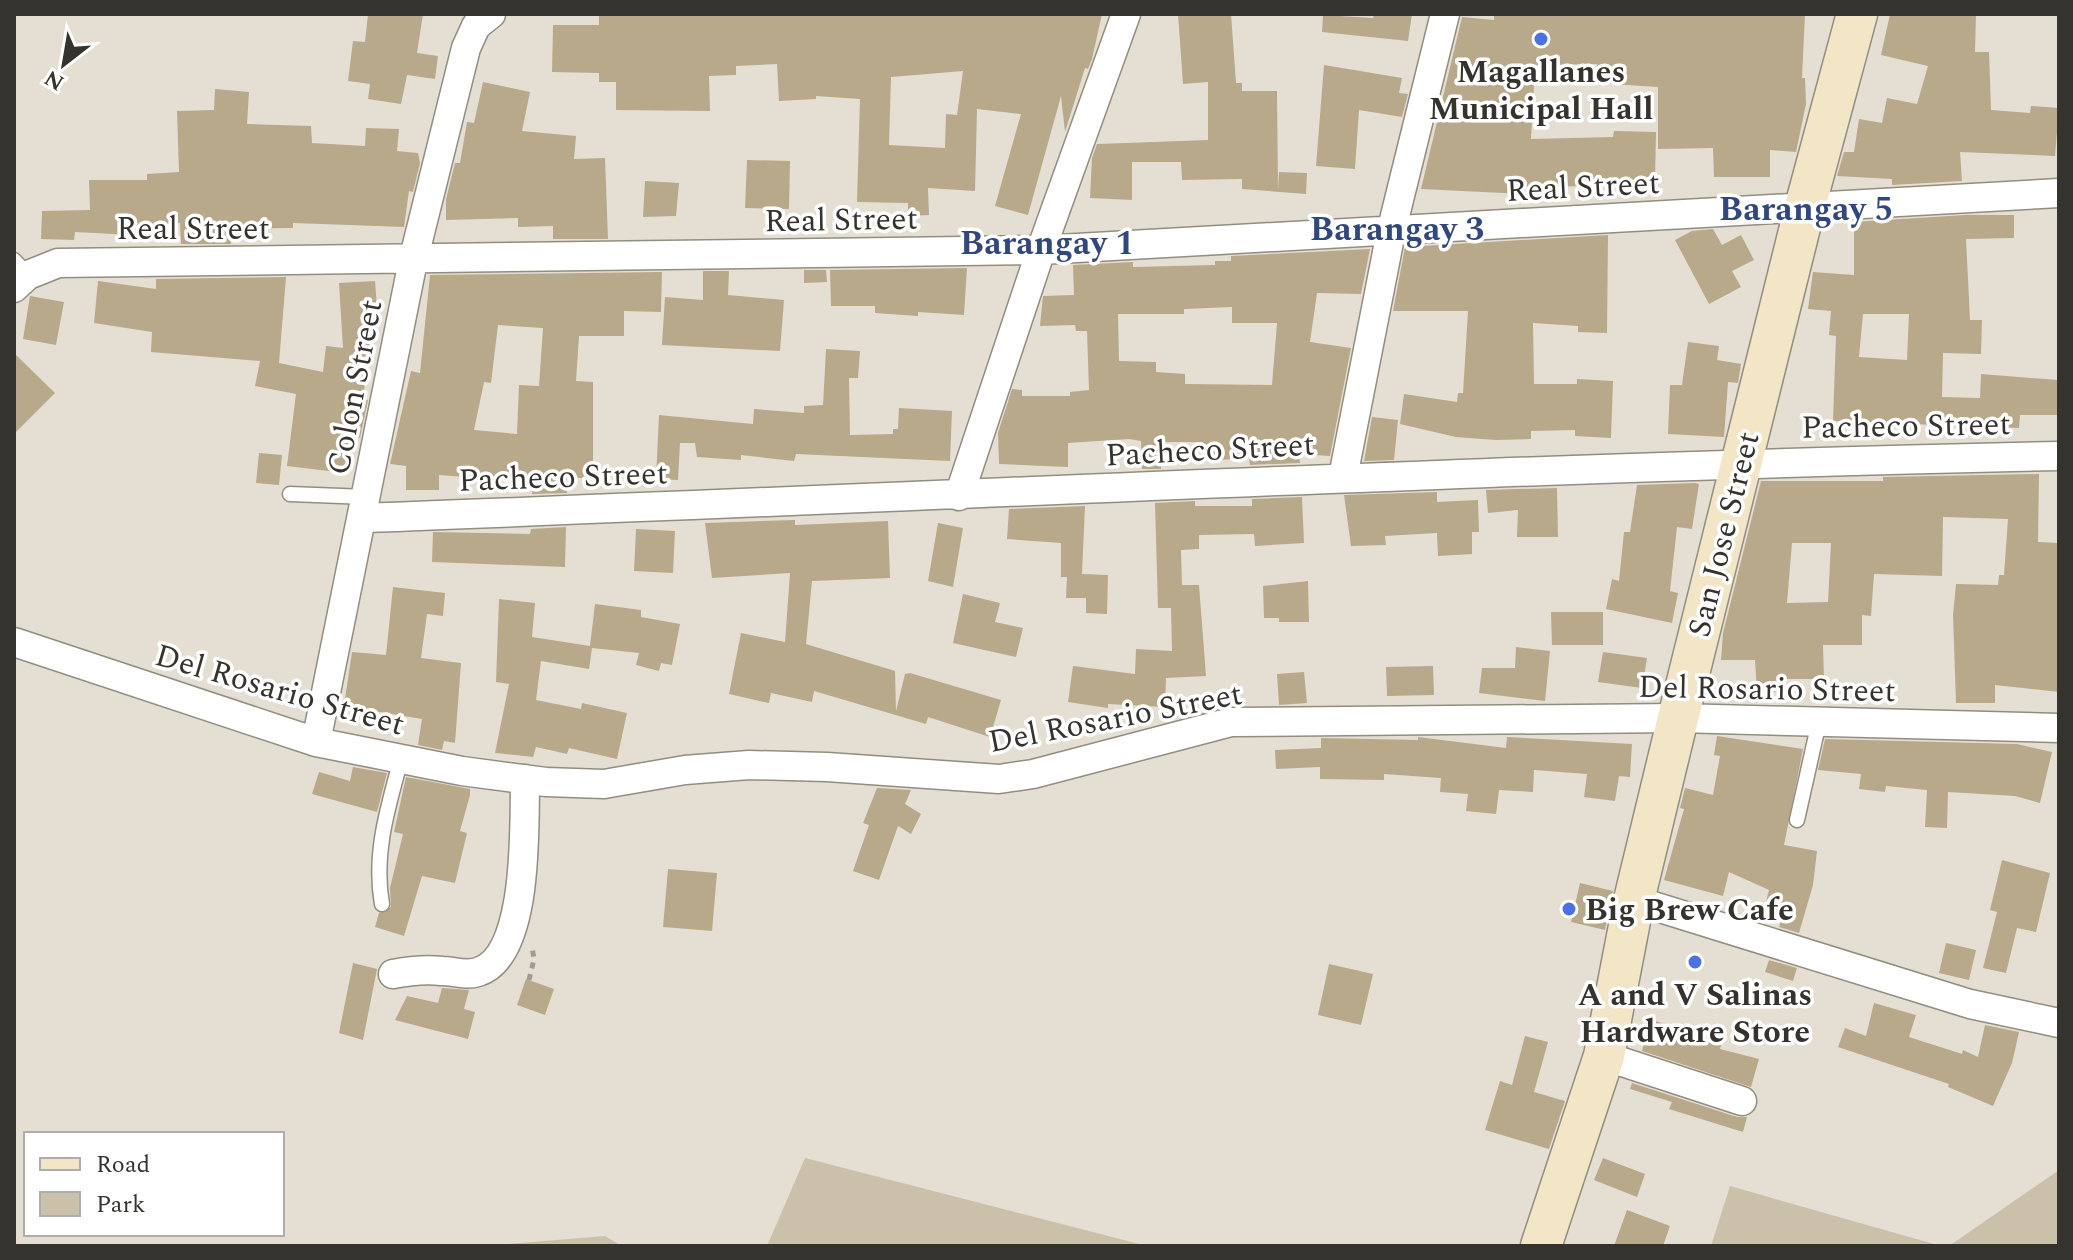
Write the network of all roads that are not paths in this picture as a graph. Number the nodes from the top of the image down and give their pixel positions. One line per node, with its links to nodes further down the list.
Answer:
1 (491, 14): 9 (street, Colon Street)
2 (1126, 14): 8 (street)
3 (1445, 14): 7 (street)
4 (1857, 14): 6 (main road, San Jose Street)
5 (2059, 193): 6 (street, Real Street)
6 (1805, 207): 7 (street, Real Street); 12 (main road, San Jose Street)
7 (1391, 232): 8 (street, Real Street); 13 (street)
8 (1041, 250): 9 (street, Real Street); 15 (street)
9 (413, 261): 10 (street, Real Street); 16 (street, Colon Street)
10 (19, 275)
11 (2059, 456): 12 (street, Pacheco Street)
12 (1741, 463): 13 (street, Pacheco Street); 18 (main road, San Jose Street)
13 (1343, 477): 15 (street, Pacheco Street)
14 (290, 494): 16 (lane)
15 (959, 496): 16 (street, Pacheco Street)
16 (366, 507): 21 (street, Colon Street)
17 (14, 642): 21 (street, Del Rosario Street)
18 (1678, 718): 19 (street, Del Rosario Street); 23 (street, Del Rosario Street); 25 (main road, San Jose Street)
19 (1819, 722): 20 (street, Del Rosario Street); 24 (lane)
20 (2059, 728)
21 (316, 742): 22 (street, Del Rosario Street)
22 (401, 759): 23 (street, Del Rosario Street); 26 (lane)
23 (525, 779): 27 (street)
24 (1797, 820)
25 (1634, 900): 28 (street); 29 (main road, San Jose Street)
26 (382, 904)
27 (393, 974)
28 (2059, 1023)
29 (1604, 1056): 30 (street); 31 (main road, San Jose Street)
30 (1742, 1101)
31 (1541, 1246)

